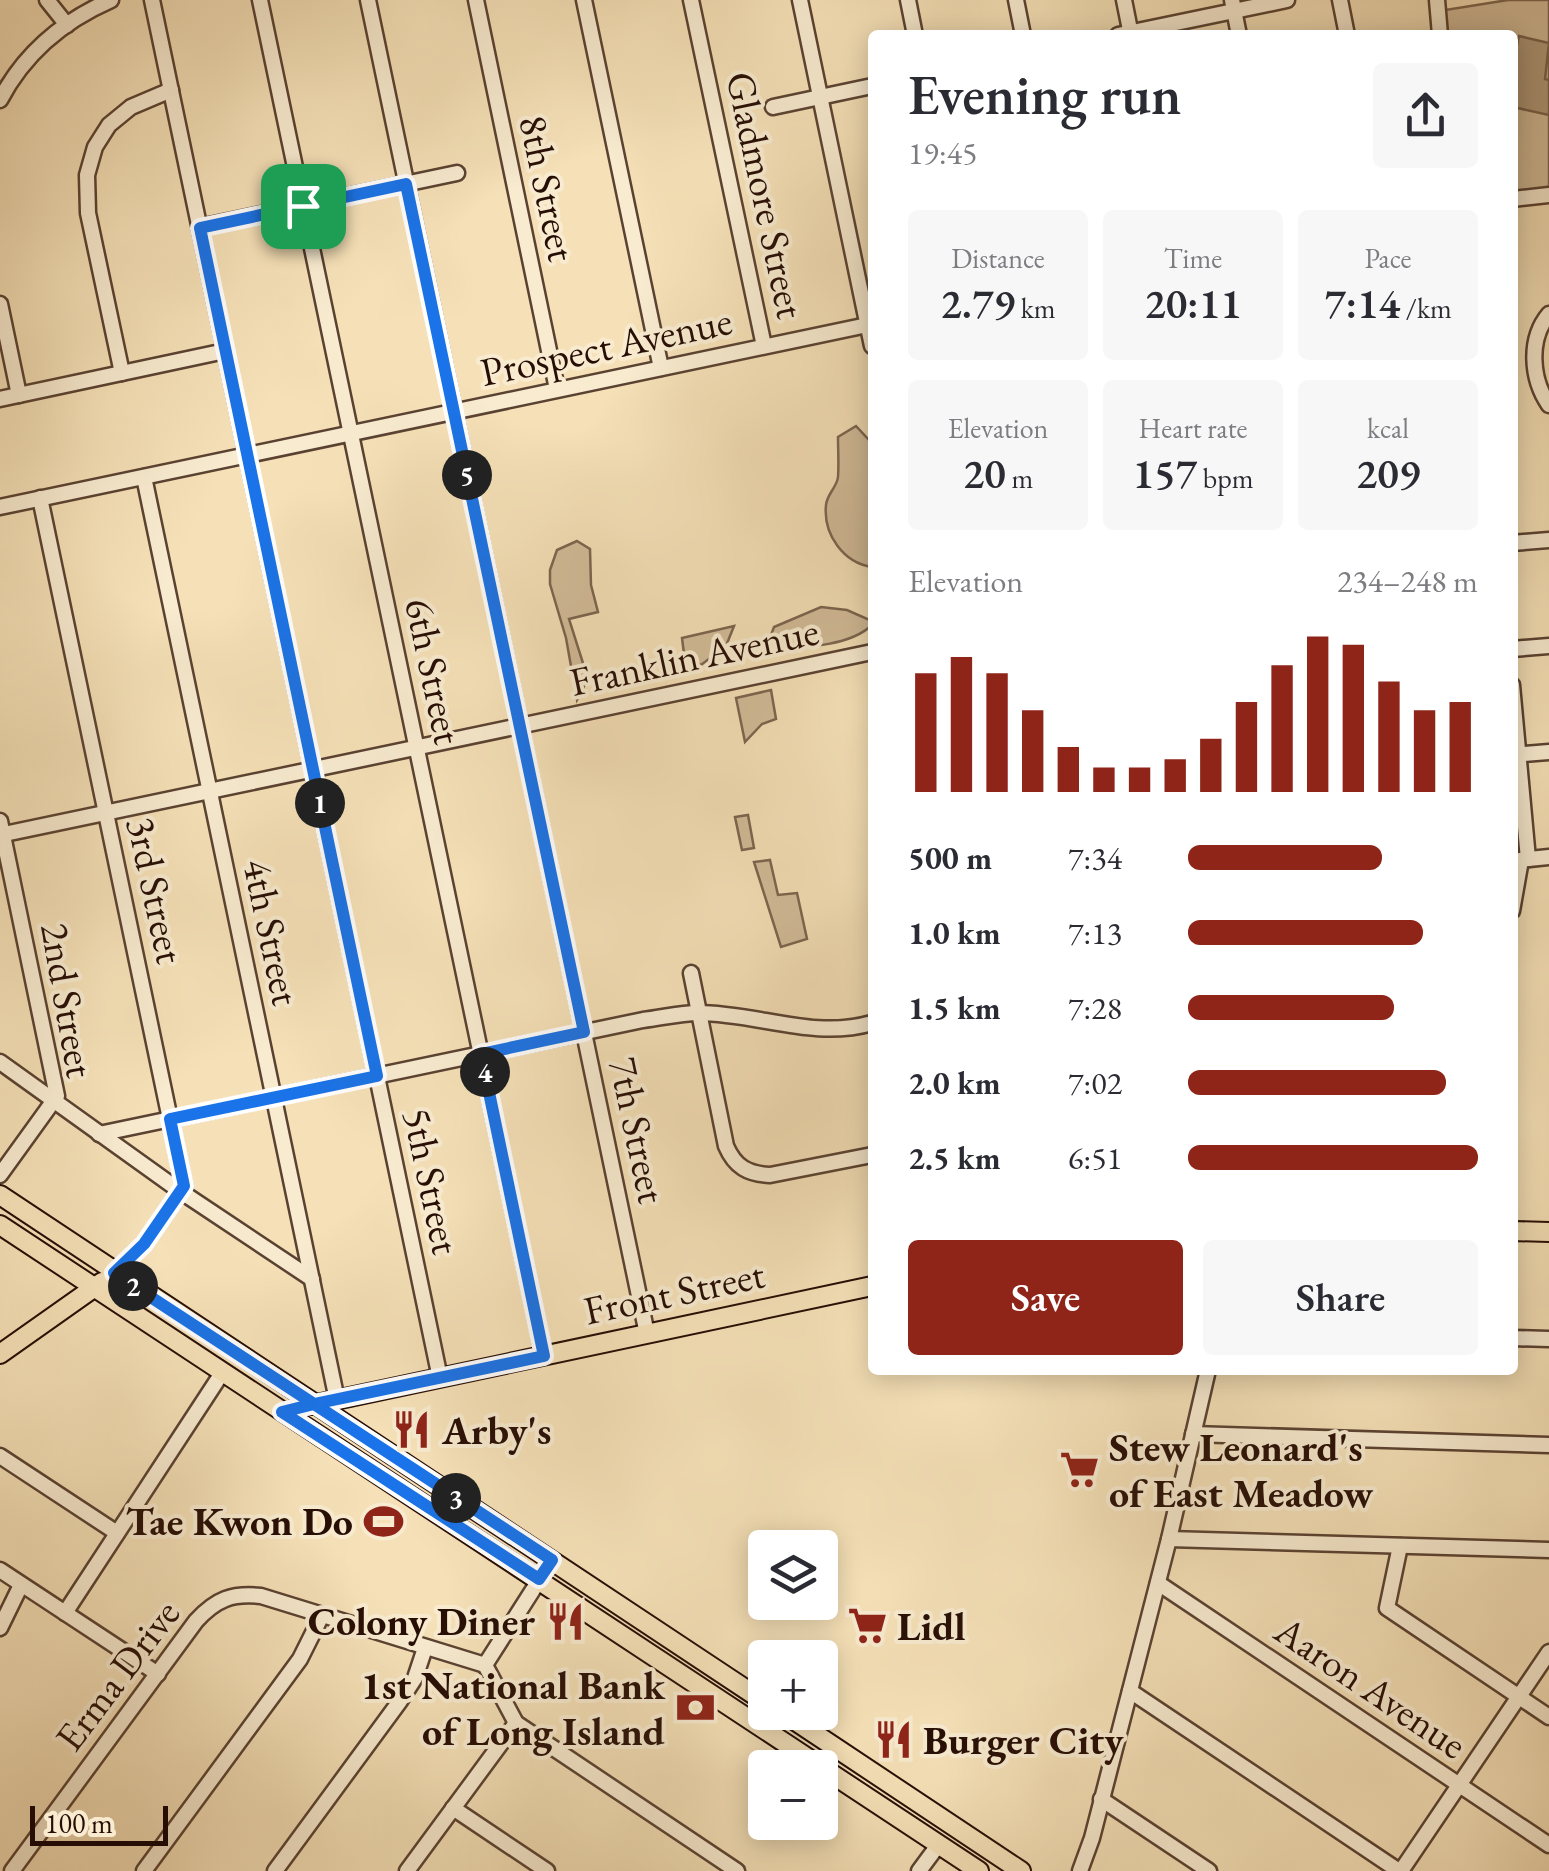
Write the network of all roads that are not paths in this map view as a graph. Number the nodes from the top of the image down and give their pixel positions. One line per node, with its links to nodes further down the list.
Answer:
1 (47, 0): 17 (street)
2 (111, 0): 17 (street)
3 (152, 0): 25 (street, 5th Street)
4 (260, 0): 33 (street, 6th Street)
5 (368, 0): 30 (street, 7th Street)
6 (476, 0): 43 (street, 8th Street)
7 (584, 0): 41 (street)
8 (691, 0): 39 (street, Gladmore Street)
9 (800, 0): 26 (street)
10 (908, 0): 18 (street)
11 (1016, 0): 19 (street)
12 (1124, 0): 20 (street)
13 (1286, 0): 16 (street)
14 (1340, 0): 22 (street)
15 (1437, 0): 23 (street)
16 (1233, 6): 21 (street)
17 (66, 25): 27 (street)
18 (915, 30)
19 (1023, 30)
20 (1127, 30)
21 (1142, 30)
22 (1346, 30)
23 (1440, 30)
24 (868, 87): 26 (street)
25 (171, 90): 34 (street, 5th Street); 42 (street)
26 (820, 97): 28 (street); 37 (street)
27 (0, 99)
28 (773, 107)
29 (457, 174): 30 (street)
30 (406, 184): 33 (street); 47 (street, 7th Street)
31 (1549, 196): 32 (street)
32 (1518, 199)
33 (303, 206): 34 (street); 48 (street, 6th Street)
34 (200, 228): 40 (street, 5th Street)
35 (0, 304): 44 (street)
36 (1549, 314): 46 (street)
37 (868, 315)
38 (868, 324): 39 (street, Prospect Avenue)
39 (764, 346): 41 (street, Prospect Avenue)
40 (226, 351): 42 (street); 49 (street, 5th Street)
41 (661, 368): 43 (street, Prospect Avenue)
42 (122, 373): 44 (street)
43 (557, 390): 47 (street, Prospect Avenue)
44 (19, 395): 45 (street)
45 (0, 399)
46 (1549, 405)
47 (454, 412): 48 (street, Prospect Avenue); 58 (street, 7th Street)
48 (351, 433): 49 (street, Prospect Avenue); 59 (street, 6th Street)
49 (248, 455): 50 (street, Prospect Avenue); 62 (street, 5th Street)
50 (144, 477): 51 (street, Prospect Avenue); 63 (street, 4th Street)
51 (40, 498): 52 (street, Prospect Avenue); 65 (street, 3rd Street)
52 (0, 507)
53 (1549, 540): 54 (street)
54 (1518, 543)
55 (1549, 646): 56 (street)
56 (1518, 649)
57 (868, 653): 58 (street, Franklin Avenue)
58 (520, 726): 59 (street, Franklin Avenue); 72 (street, 7th Street)
59 (416, 748): 62 (street, Franklin Avenue); 73 (street, 6th Street)
60 (1549, 752): 61 (street)
61 (1518, 755)
62 (313, 770): 63 (street, Franklin Avenue); 75 (street, 5th Street)
63 (209, 791): 65 (street, Franklin Avenue); 76 (street, 4th Street)
64 (1518, 797): 68 (street)
65 (106, 813): 66 (street, Franklin Avenue); 78 (street, 3rd Street)
66 (1, 830): 77 (street, 2nd Street)
67 (1549, 857): 68 (street)
68 (1521, 860)
69 (691, 972): 70 (street)
70 (699, 1013): 71 (street); 72 (street); 80 (street)
71 (868, 1024)
72 (584, 1032): 73 (street); 91 (street, 7th Street)
73 (481, 1054): 75 (street); 95 (street, 6th Street)
74 (0, 1062): 77 (street)
75 (377, 1076): 76 (street); 98 (street, 5th Street)
76 (274, 1097): 78 (street); 88 (street, 4th Street)
77 (53, 1101): 79 (street); 81 (street, 2nd Street)
78 (170, 1119): 79 (street); 82 (street, 3rd Street)
79 (99, 1134): 82 (street)
80 (868, 1156)
81 (0, 1175)
82 (180, 1191): 87 (street); 88 (street)
83 (0, 1196): 87 (main road)
84 (0, 1224): 90 (main road)
85 (1518, 1231): 86 (main road)
86 (1549, 1232)
87 (114, 1273): 90 (main road); 100 (main road)
88 (312, 1280): 99 (street, 4th Street)
89 (868, 1287): 91 (main road, Front Street)
90 (93, 1288): 94 (main road); 96 (main road)
91 (647, 1334): 95 (main road, Front Street)
92 (1518, 1338): 93 (street)
93 (1549, 1339)
94 (0, 1354)
95 (544, 1356): 98 (main road, Front Street)
96 (222, 1373): 101 (main road); 105 (street)
97 (1207, 1375): 102 (street)
98 (440, 1378): 99 (main road, Front Street)
99 (337, 1400): 100 (main road, Front Street)
100 (314, 1404): 101 (main road, Front Street); 109 (main road)
101 (282, 1412): 111 (main road)
102 (1193, 1434): 103 (street); 106 (street)
103 (1549, 1444)
104 (0, 1456): 105 (street)
105 (116, 1532): 114 (street)
106 (1168, 1539): 107 (street); 112 (street)
107 (1400, 1546): 108 (street); 123 (street)
108 (1549, 1550)
109 (552, 1560): 111 (street); 121 (main road)
110 (0, 1570): 113 (street)
111 (539, 1579): 119 (street); 130 (main road)
112 (1158, 1583): 122 (street); 127 (street, Aaron Avenue)
113 (21, 1584): 114 (street); 116 (street)
114 (65, 1613): 120 (street)
115 (322, 1615): 117 (street, Erma Drive); 120 (street, Erma Drive); 134 (street)
116 (0, 1628)
117 (425, 1648): 119 (street, Erma Drive); 135 (street)
118 (1549, 1652): 123 (street)
119 (485, 1665): 125 (street)
120 (158, 1674): 133 (street, Erma Drive)
121 (748, 1691)
122 (1130, 1691): 128 (street); 143 (street)
123 (1518, 1697): 124 (street); 127 (street)
124 (1549, 1718)
125 (516, 1723): 129 (street); 137 (street)
126 (809, 1730): 140 (main road)
127 (1459, 1784): 131 (street, Aaron Avenue); 143 (street)
128 (1101, 1799): 141 (street); 142 (street)
129 (453, 1808): 132 (street); 136 (street)
130 (938, 1844): 138 (street); 139 (main road)
131 (1549, 1845)
132 (542, 1870)
133 (12, 1871)
134 (144, 1871)
135 (275, 1871)
136 (407, 1871)
137 (736, 1871)
138 (919, 1871)
139 (979, 1871)
140 (1022, 1871)
141 (1080, 1871)
142 (1208, 1871)
143 (1400, 1871)

